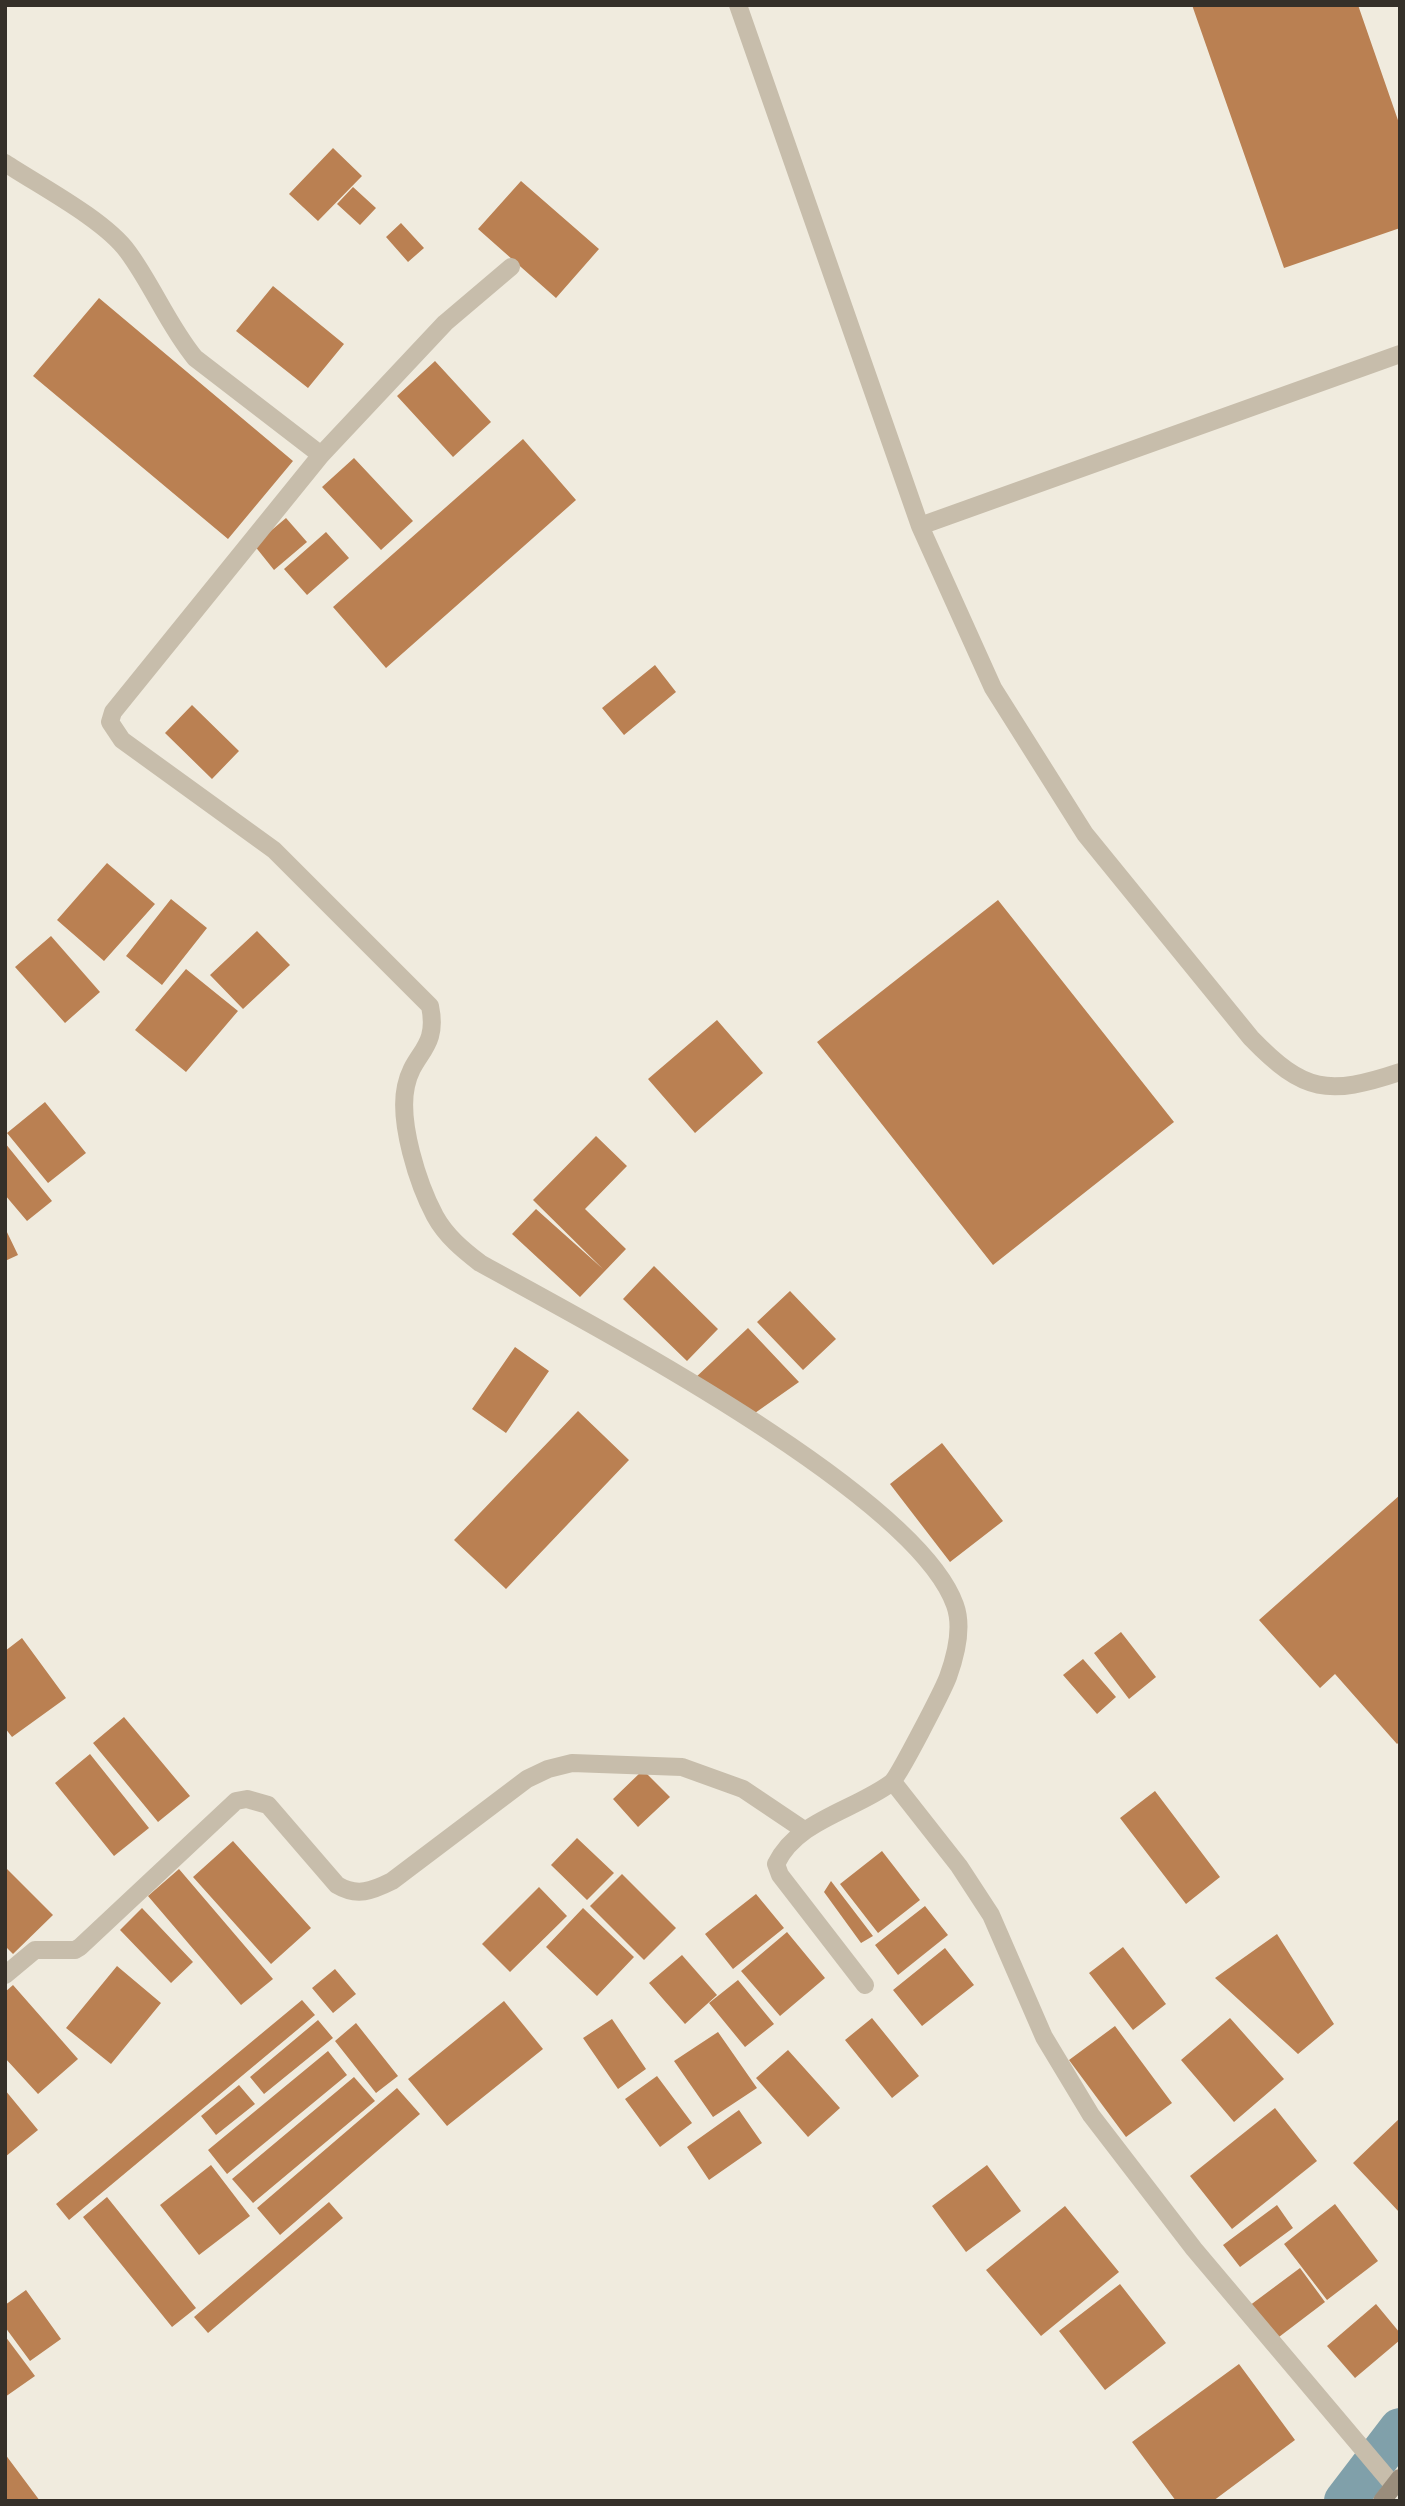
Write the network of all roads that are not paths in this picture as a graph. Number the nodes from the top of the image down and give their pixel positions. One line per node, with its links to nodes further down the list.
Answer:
1 (738, 5): 6 (street)
2 (5, 163): 5 (street)
3 (511, 267): 5 (street)
4 (1400, 354): 6 (street)
5 (321, 455): 8 (street)
6 (920, 526): 7 (street)
7 (1400, 1072)
8 (893, 1782): 9 (street); 12 (street)
9 (804, 1830): 10 (street); 11 (street)
10 (5, 1975)
11 (865, 1986)
12 (1397, 2482): 13 (main road)
13 (1382, 2501)

